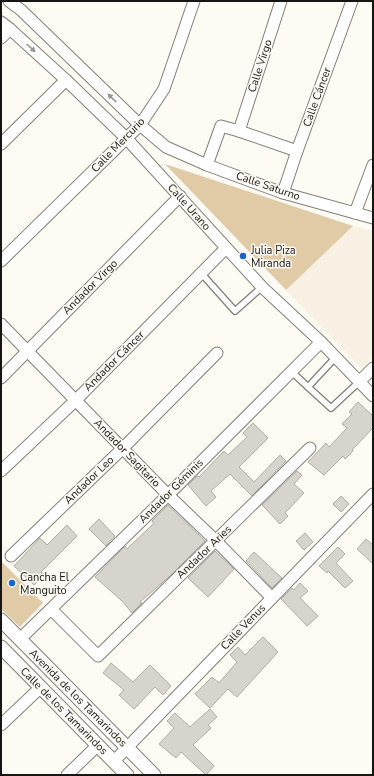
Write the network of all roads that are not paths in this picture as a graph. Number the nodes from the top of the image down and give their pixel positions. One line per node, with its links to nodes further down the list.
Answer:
1 (8, 1): 8 (street, one-way to 1)
2 (194, 1): 8 (street, Calle Mercurio)
3 (281, 1): 9 (street, Calle Virgo)
4 (352, 1): 12 (street, Calle Cáncer)
5 (5, 26): 6 (street); 7 (street, Calle Urano, one-way to 7)
6 (1, 38)
7 (66, 80): 10 (street, Calle Urano); 11 (street)
8 (140, 125): 10 (street, Calle Mercurio); 13 (street, Calle Saturno)
9 (239, 130): 12 (street); 13 (street)
10 (127, 139): 17 (street, Calle Urano); 21 (street, Calle Mercurio)
11 (1, 144)
12 (297, 151): 16 (street, Calle Cáncer)
13 (207, 165): 16 (street, Calle Saturno)
14 (373, 165): 15 (street)
15 (371, 179): 18 (street)
16 (283, 193): 18 (street, Calle Saturno)
17 (180, 196): 20 (street, Calle Urano); 26 (street, Andador Virgo)
18 (355, 213): 19 (street, Calle Saturno)
19 (373, 218)
20 (226, 248): 22 (street, Andador Cáncer); 23 (street, Calle Urano)
21 (1, 261)
22 (201, 273): 23 (lane); 35 (street, Andador Cáncer)
23 (262, 288): 25 (street, Calle Urano)
24 (1, 324): 26 (street, Andador Sagitario)
25 (321, 342): 28 (street, Calle Urano); 30 (street, Andador Géminis)
26 (28, 350): 31 (street, Andador Virgo); 35 (street, Andador Sagitario)
27 (217, 353): 36 (street, Andador Leo)
28 (335, 358): 32 (street, Calle Urano); 33 (lane)
29 (373, 368): 32 (street)
30 (291, 371): 33 (lane); 39 (street, Andador Géminis)
31 (1, 378)
32 (359, 382): 33 (lane); 34 (street, Calle Urano)
33 (308, 387)
34 (373, 396)
35 (76, 400): 36 (street, Andador Sagitario); 38 (street, Andador Cáncer)
36 (123, 448): 39 (street, Andador Sagitario); 42 (street, Andador Leo)
37 (310, 448): 41 (street, Andador Aries)
38 (1, 471)
39 (168, 494): 41 (street, Andador Sagitario); 44 (street, Andador Géminis)
40 (373, 494): 43 (street, Calle Venus)
41 (216, 541): 43 (street, Andador Sagitario); 44 (street, Andador Aries)
42 (11, 556)
43 (272, 598): 51 (street, Calle Venus)
44 (51, 609): 46 (street, Andador Géminis)
45 (1, 620): 46 (street, Avenida de los Tamarindos)
46 (20, 639): 51 (street, Avenida de los Tamarindos)
47 (1, 647): 48 (street, Calle de los Tamarindos)
48 (41, 687): 49 (street); 50 (street, Calle de los Tamarindos)
49 (1, 725)
50 (98, 745): 52 (street, Calle de los Tamarindos); 53 (street)
51 (126, 747): 52 (street, Calle Venus); 55 (street, Avenida de los Tamarindos)
52 (114, 761): 54 (street, Calle de los Tamarindos)
53 (67, 775)
54 (127, 775)
55 (154, 775)

